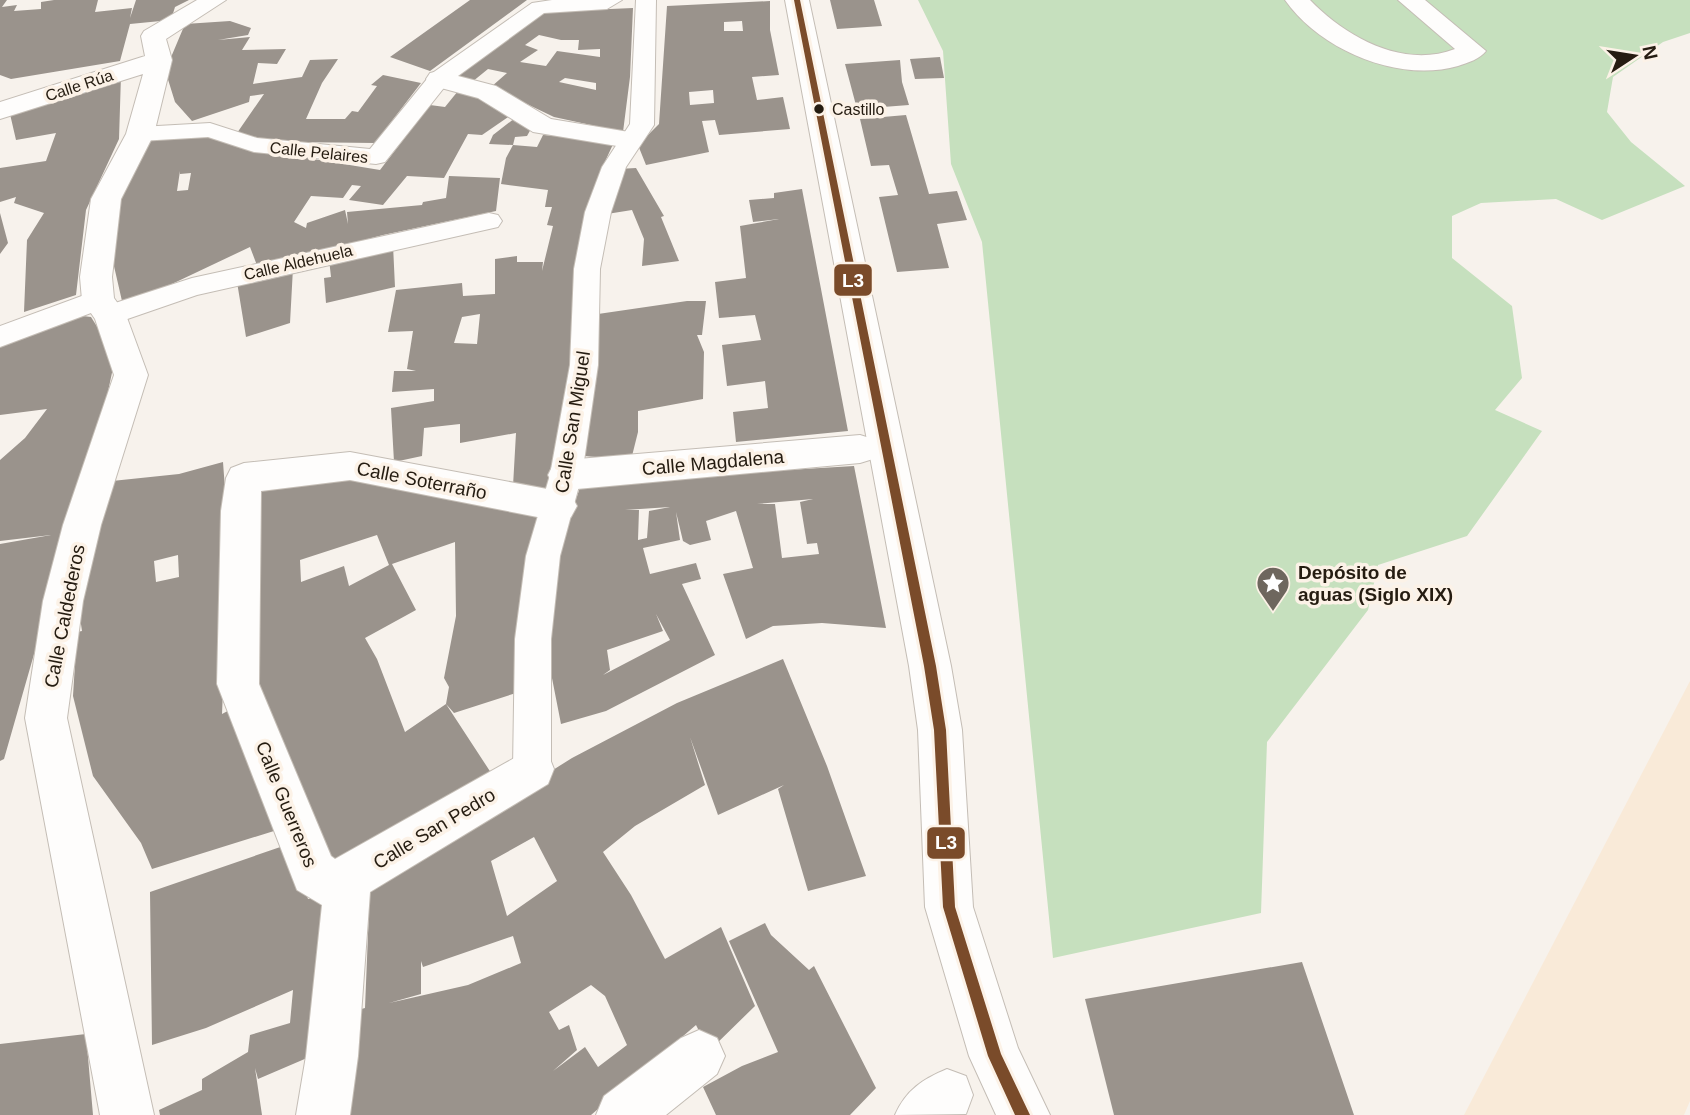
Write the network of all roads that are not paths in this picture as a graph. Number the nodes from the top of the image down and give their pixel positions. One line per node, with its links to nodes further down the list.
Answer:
1 (214, 0): 7 (street, Calle Caldederos)
2 (646, 0): 11 (lane, Calle San Miguel)
3 (797, 0): 24 (street)
4 (1297, 0): 5 (street)
5 (1410, 0)
6 (609, 2): 8 (lane, Calle Pelaires)
7 (159, 60): 9 (street, Calle Rúa); 10 (street, Calle Caldederos)
8 (439, 79): 10 (lane, Calle Pelaires); 11 (street)
9 (4, 105)
10 (140, 134): 13 (street, Calle Caldederos)
11 (629, 140): 17 (lane, Calle San Miguel)
12 (489, 220): 13 (lane, Calle Aldehuela)
13 (104, 307): 14 (lane, Calle Aldehuela); 21 (street, Calle Caldederos)
14 (0, 337)
15 (860, 449): 17 (street, Calle Magdalena)
16 (243, 478): 17 (street, Calle Soterraño); 19 (street, Calle Guerreros)
17 (562, 491): 18 (lane, Calle San Miguel)
18 (532, 769): 19 (street, Calle San Pedro)
19 (335, 886): 22 (street, Calle Guerreros)
20 (699, 1056): 23 (street)
21 (127, 1115)
22 (324, 1115)
23 (623, 1115)
24 (1023, 1115)

